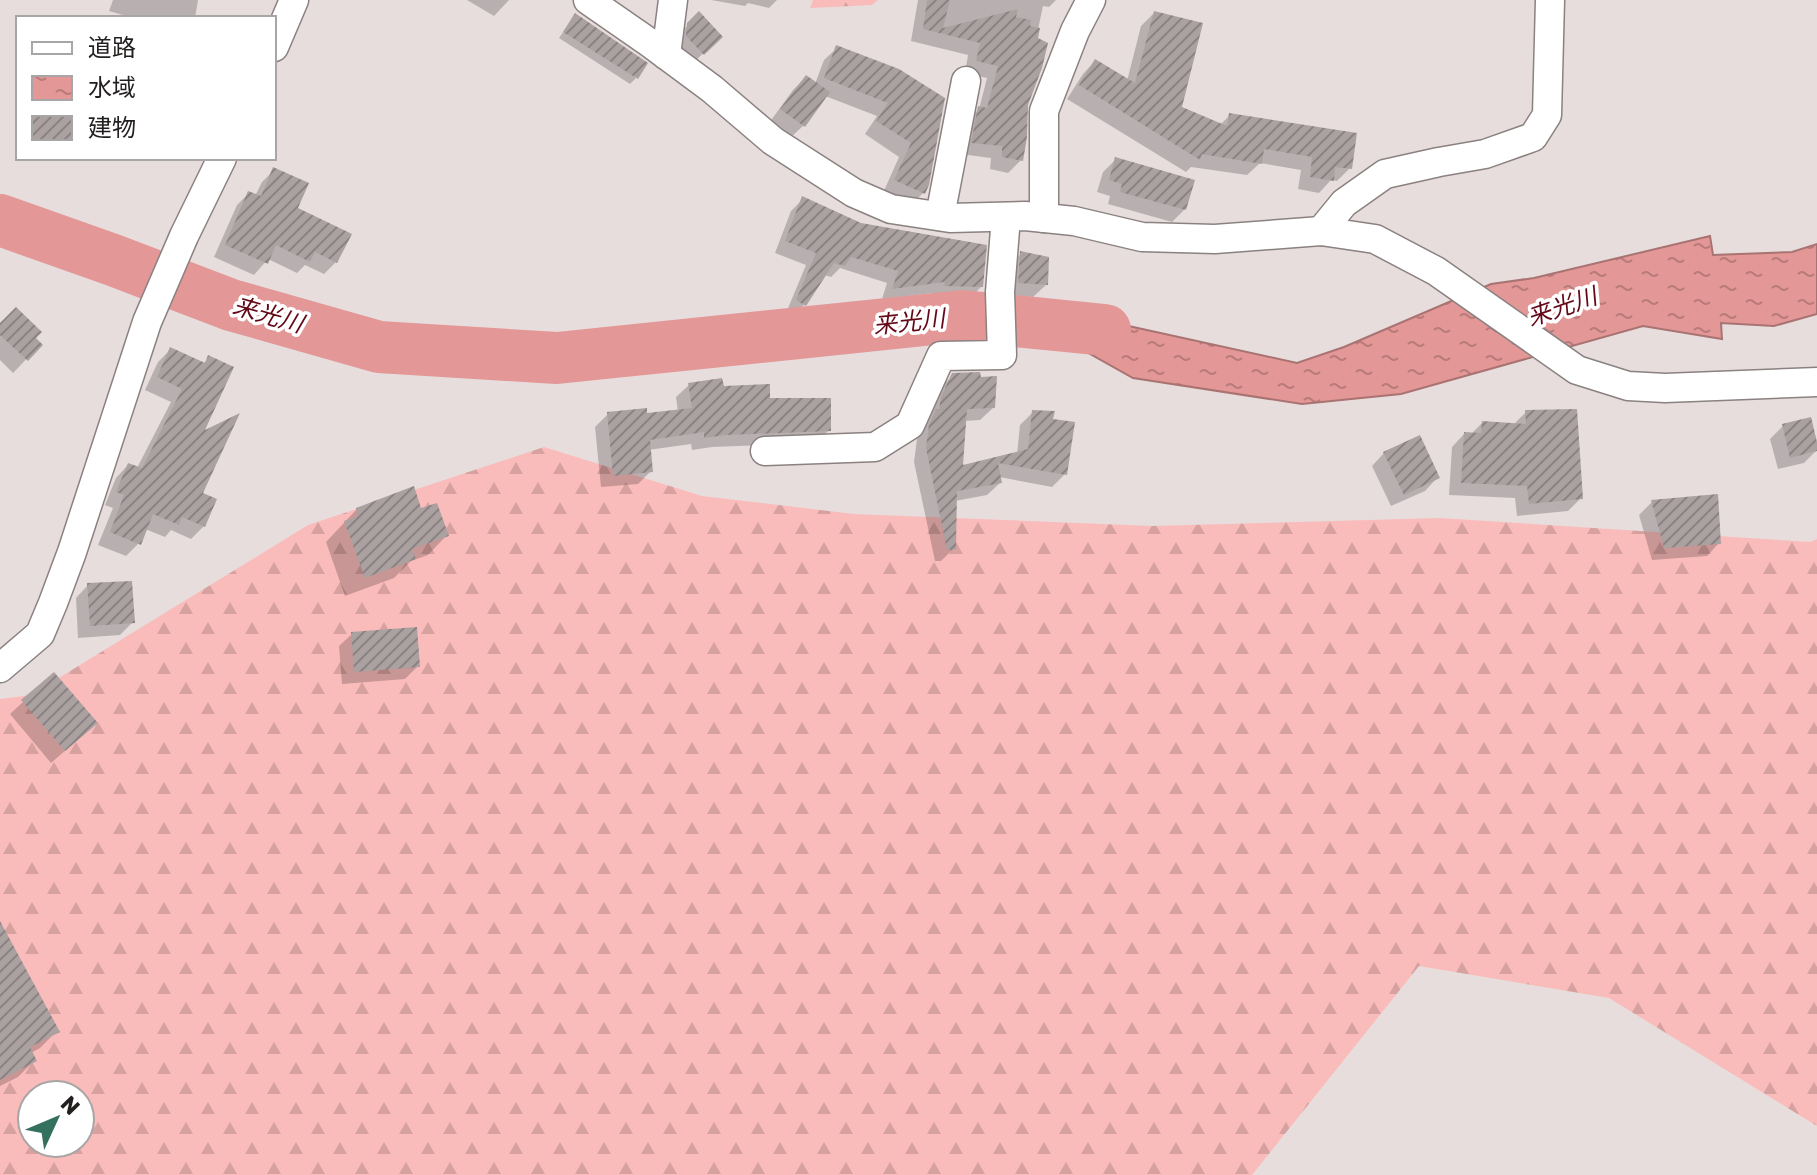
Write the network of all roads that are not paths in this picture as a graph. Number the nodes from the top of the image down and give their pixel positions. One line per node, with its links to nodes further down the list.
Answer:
1 (294, 0): 6 (street)
2 (588, 0): 7 (street)
3 (673, 0): 7 (street)
4 (1091, 0): 12 (street)
5 (1550, 0): 13 (street)
6 (276, 42)
7 (666, 55): 10 (street)
8 (966, 81): 10 (street)
9 (221, 160): 16 (street)
10 (940, 216): 11 (street)
11 (1006, 217): 12 (street); 15 (street)
12 (1044, 218): 13 (street)
13 (1321, 231): 14 (street)
14 (1817, 382)
15 (765, 451)
16 (0, 668)

